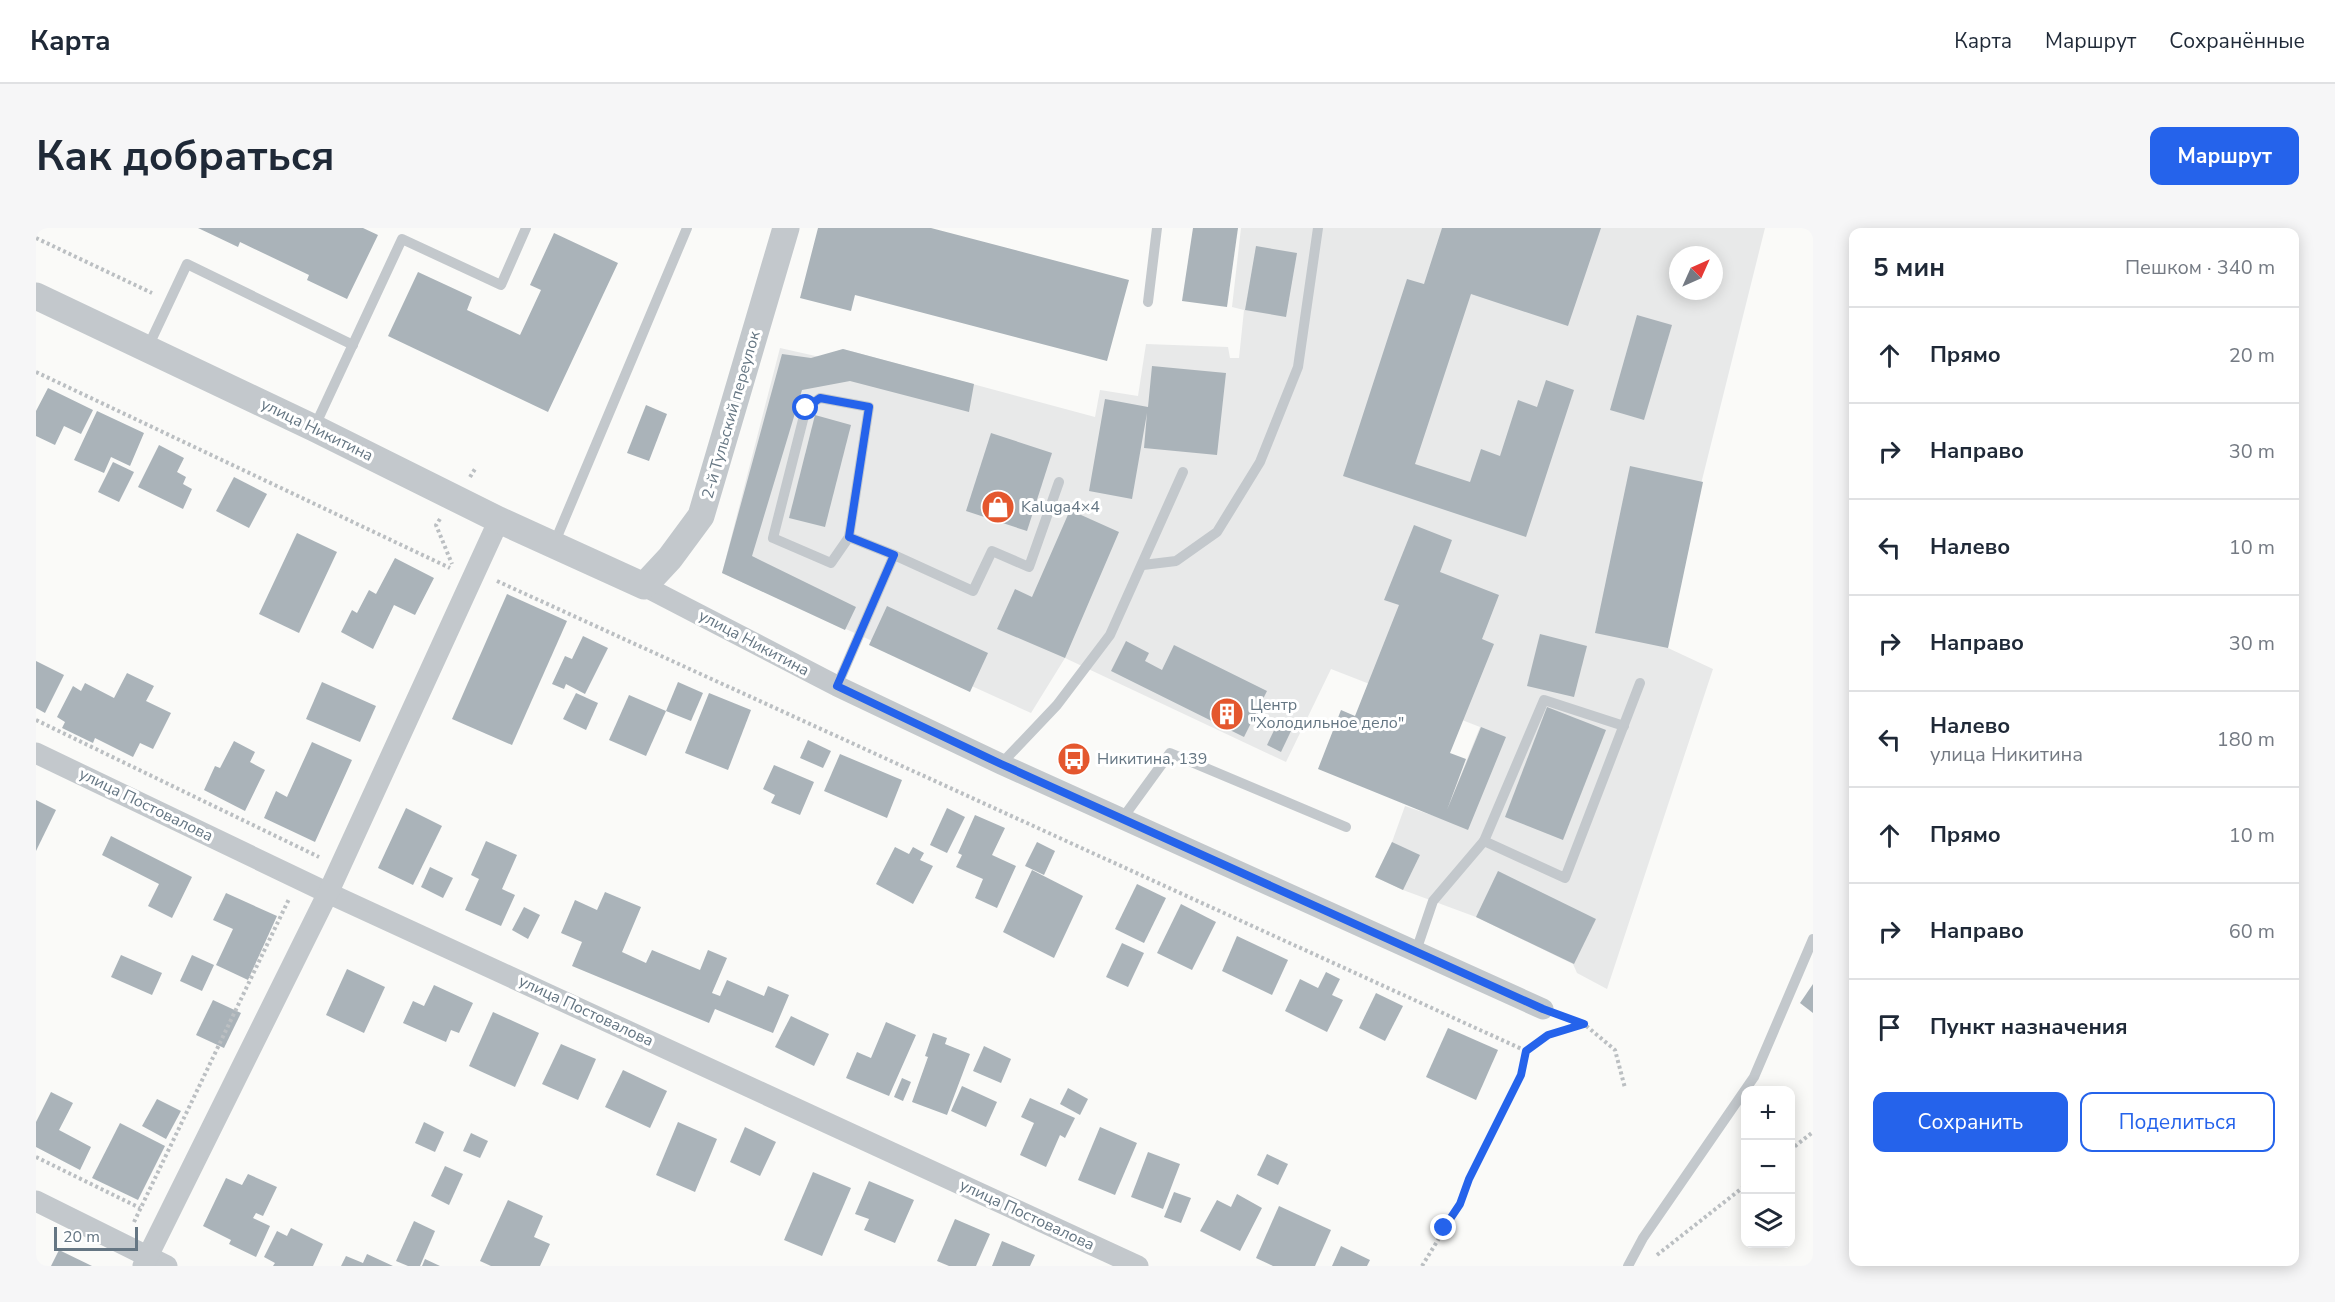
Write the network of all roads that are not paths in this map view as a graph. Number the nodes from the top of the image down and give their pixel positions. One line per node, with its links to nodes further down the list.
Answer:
1 (526, 228): 8 (lane)
2 (687, 228): 15 (lane)
3 (786, 228): 18 (street, 2-й Тульский переулок)
4 (1157, 228): 7 (lane)
5 (1318, 228): 17 (lane)
6 (36, 296): 9 (street, улица Никитина)
7 (1148, 302)
8 (353, 345): 9 (lane); 10 (lane)
9 (147, 349): 10 (street, улица Никитина)
10 (314, 428): 13 (street, улица Никитина)
11 (1183, 472): 17 (lane)
12 (1059, 482): 16 (lane)
13 (499, 520): 15 (street, улица Никитина); 27 (street)
14 (849, 537): 14 (lane); 16 (lane)
15 (554, 544): 18 (street, улица Никитина)
16 (894, 555): 20 (lane)
17 (1143, 565): 23 (lane)
18 (644, 586): 20 (street, улица Никитина)
19 (1640, 683): 21 (lane)
20 (837, 686): 23 (street, улица Никитина)
21 (1624, 726): 26 (lane); 26 (lane)
22 (36, 753): 27 (street, улица Постовалова)
23 (1001, 764): 24 (street, улица Никитина)
24 (1122, 819): 25 (lane); 29 (street, улица Никитина)
25 (1346, 827)
26 (1485, 842): 29 (lane)
27 (328, 893): 32 (street); 34 (street, улица Постовалова)
28 (1813, 939): 35 (lane)
29 (1416, 951): 30 (street, улица Никитина)
30 (1543, 1009)
31 (36, 1201): 32 (street)
32 (145, 1261): 33 (street)
33 (166, 1266)
34 (1138, 1266)
35 (1628, 1266)

